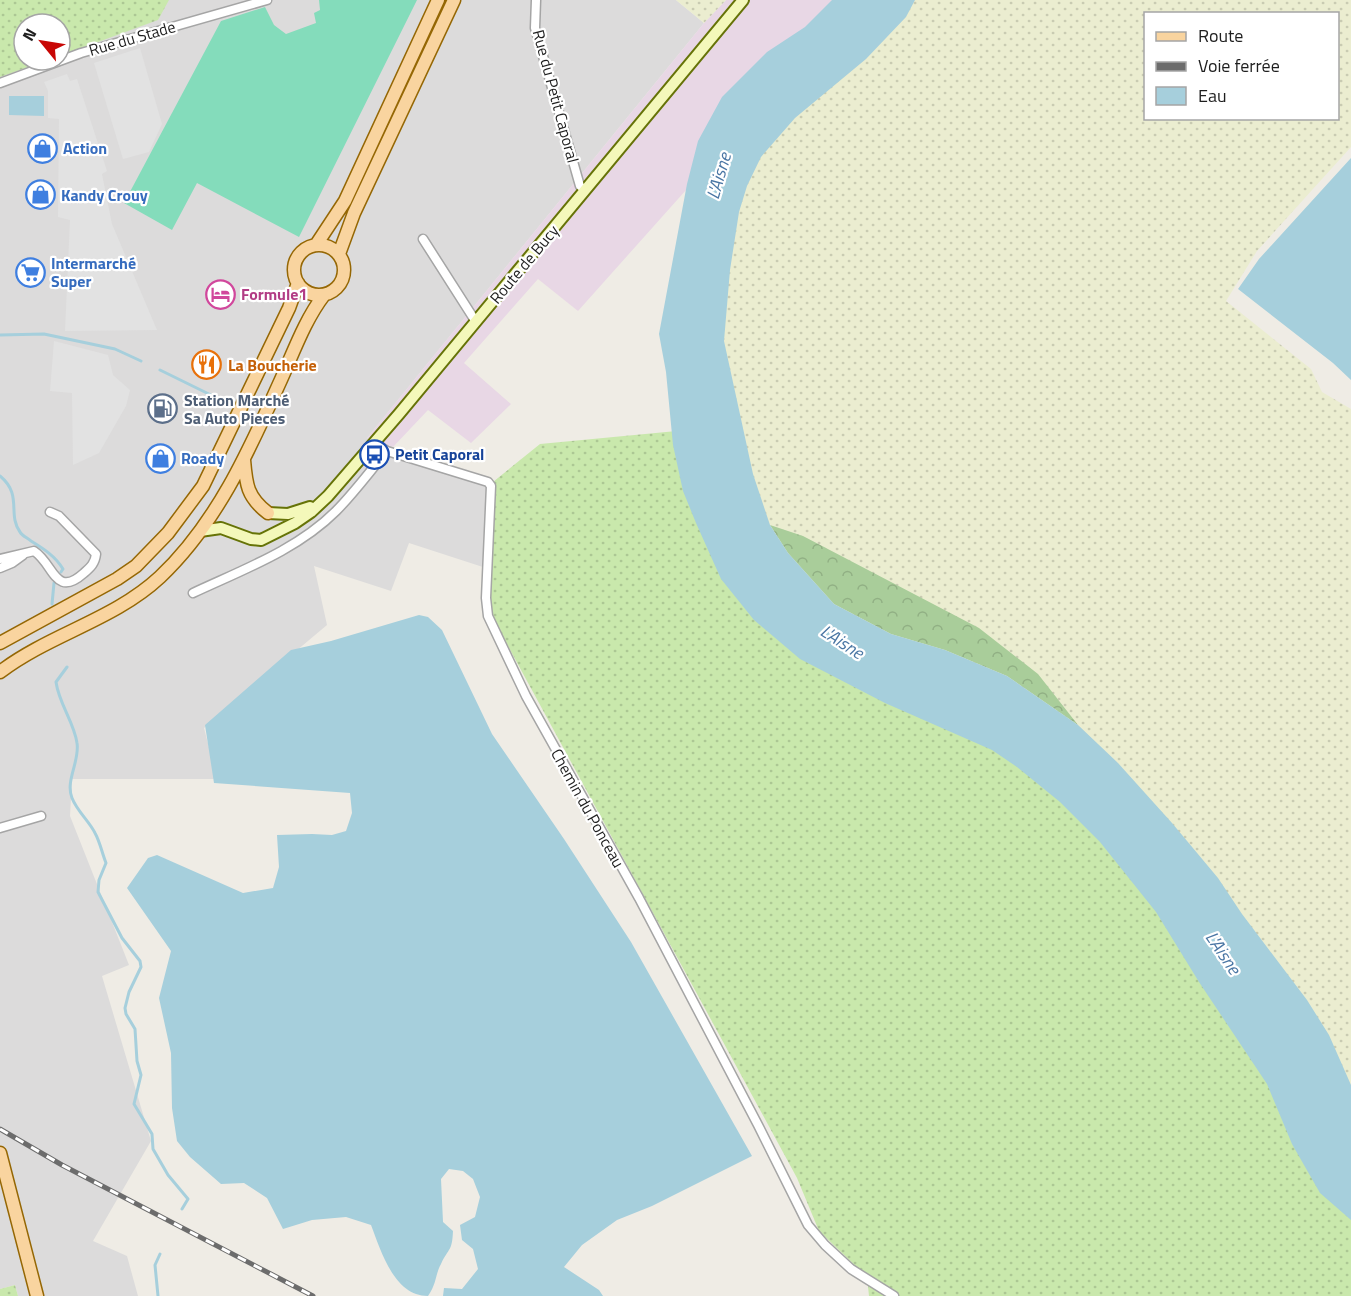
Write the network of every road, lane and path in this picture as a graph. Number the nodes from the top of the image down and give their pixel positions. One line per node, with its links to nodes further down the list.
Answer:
1 (267, 0): 6 (street, Rue du Stade)
2 (438, 0): 9 (main road)
3 (454, 0): 10 (main road)
4 (536, 0): 7 (street, Rue du Petit Caporal)
5 (743, 0): 7 (main road, Route de Bucy)
6 (0, 83)
7 (585, 190): 13 (main road, Route de Bucy)
8 (423, 239): 13 (street)
9 (316, 245): 10 (main road); 11 (main road)
10 (339, 254): 12 (main road)
11 (298, 283): 12 (main road); 25 (main road)
12 (324, 295): 16 (main road)
13 (476, 322): 14 (main road, Route de Bucy)
14 (375, 443): 15 (street, Chemin du Ponceau); 17 (main road, Route de Bucy)
15 (387, 451): 24 (street); 33 (street, Chemin du Ponceau)
16 (244, 460): 19 (main road); 20 (main road)
17 (328, 496): 19 (main road, Route de Bucy); 20 (main road, Route de Bucy)
18 (50, 512): 21 (street)
19 (268, 513)
20 (200, 531): 28 (main road)
21 (23, 555): 22 (street); 23 (street)
22 (0, 559)
23 (0, 568)
24 (193, 593)
25 (35, 623): 26 (main road); 27 (main road)
26 (0, 636)
27 (0, 643)
28 (0, 672)
29 (41, 816): 30 (street)
30 (0, 828)
31 (0, 1154): 32 (main road)
32 (37, 1296)
33 (894, 1296)

